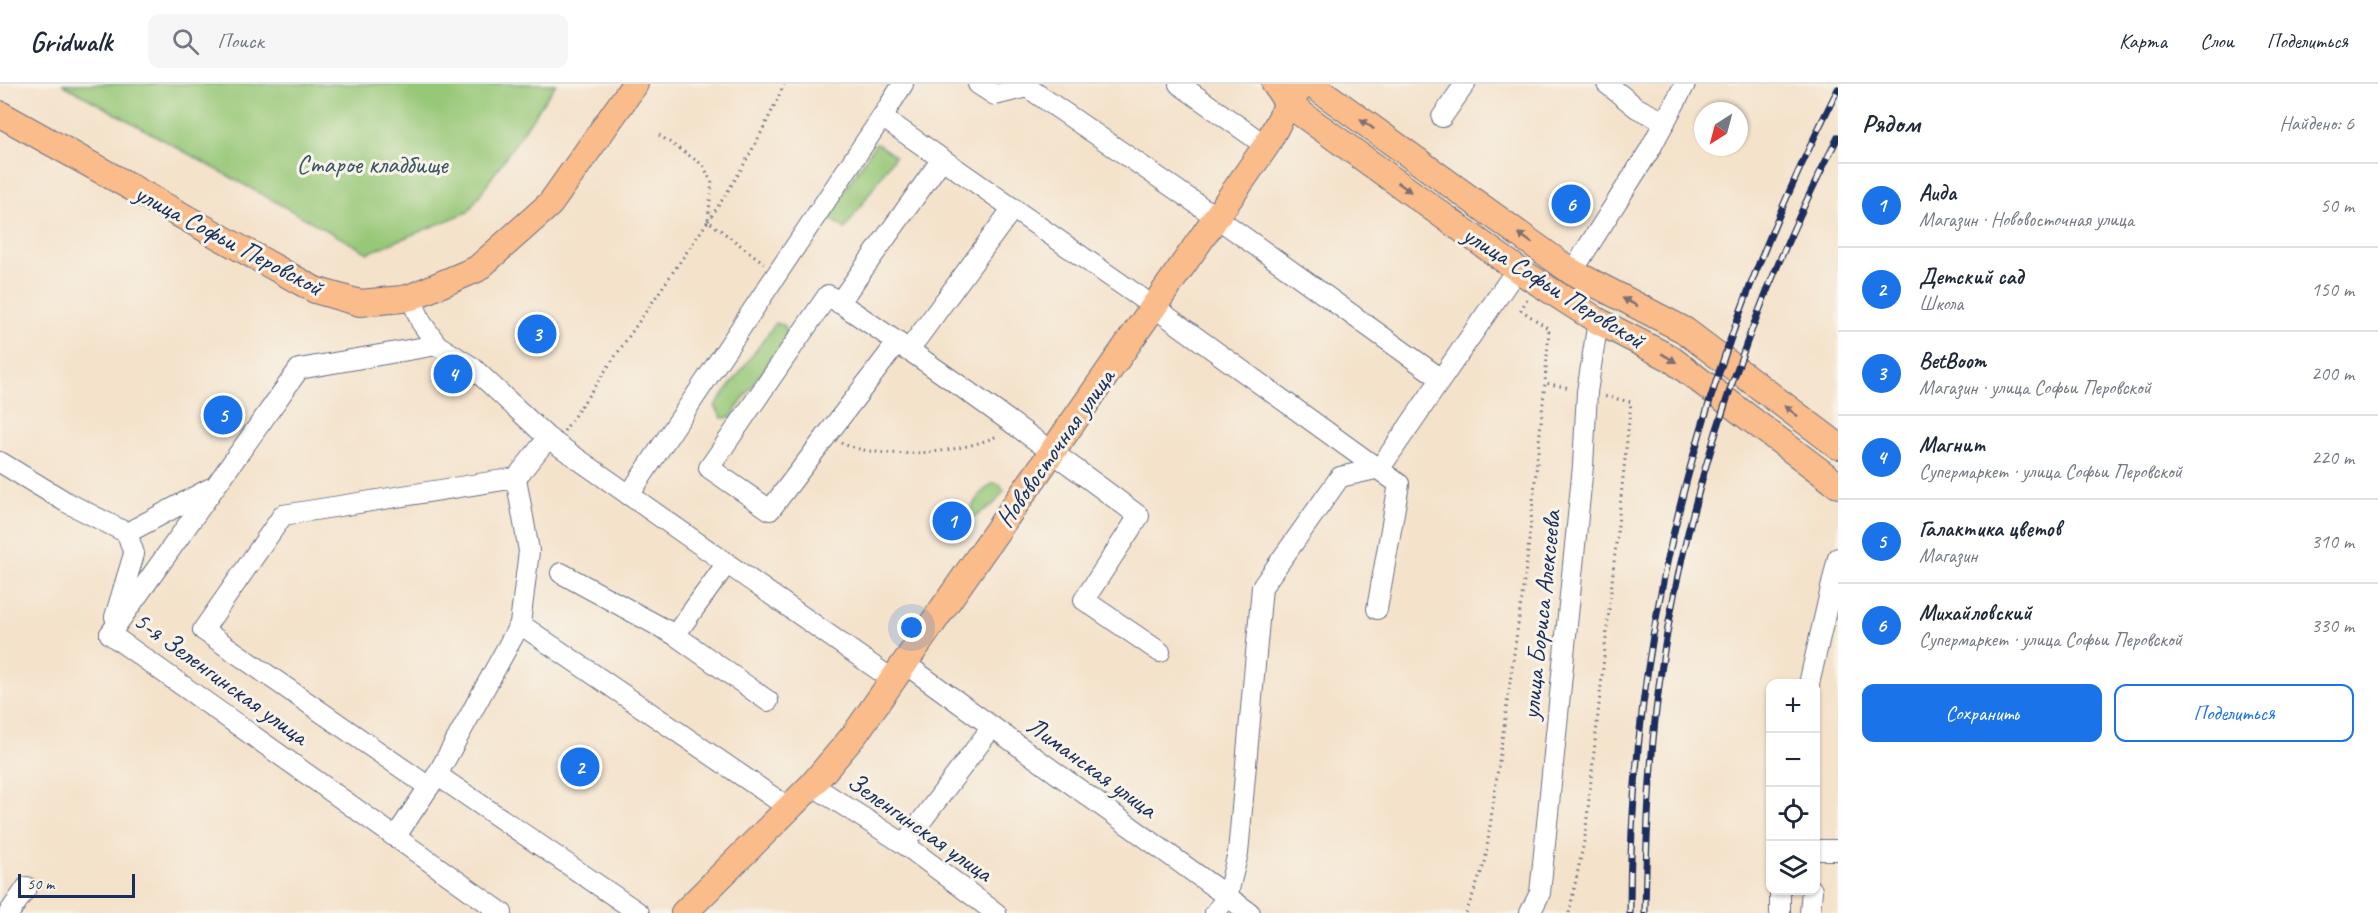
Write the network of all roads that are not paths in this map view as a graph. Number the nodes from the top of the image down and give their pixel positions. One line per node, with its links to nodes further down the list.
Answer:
1 (635, 84): 20 (main road, улица Софьи Перовской)
2 (903, 84): 11 (street)
3 (978, 84): 17 (street)
4 (1179, 84): 14 (street)
5 (1311, 84): 18 (main road, улица Софьи Перовской, one-way to 5)
6 (1465, 84): 12 (street)
7 (1685, 84): 13 (street)
8 (1610, 85): 13 (street)
9 (1289, 91): 14 (main road, Нововосточная улица); 19 (main road, улица Софьи Перовской, one-way to 19)
10 (0, 114): 20 (main road, улица Софьи Перовской)
11 (882, 117): 15 (street); 36 (street)
12 (1442, 117)
13 (1665, 122): 18 (street)
14 (1266, 146): 17 (main road, Нововосточная улица)
15 (942, 159): 16 (street); 21 (street)
16 (1012, 208): 22 (street); 25 (street)
17 (1216, 217): 22 (main road, Нововосточная улица); 26 (street)
18 (1572, 272): 23 (main road); 29 (main road, улица Софьи Перовской, one-way to 18)
19 (1527, 276): 23 (main road, улица Софьи Перовской); 26 (street)
20 (411, 297): 24 (street)
21 (839, 303): 25 (street); 25 (street)
22 (1154, 307): 30 (main road, Нововосточная улица); 32 (street)
23 (1598, 321): 27 (street, улица Бориса Алексеева); 34 (main road, улица Софьи Перовской, one-way to 34)
24 (437, 345): 28 (street, Лиманская улица); 35 (street)
25 (903, 347): 30 (street)
26 (1440, 378): 32 (street)
27 (1587, 392): 68 (street); 69 (street, улица Бориса Алексеева)
28 (552, 441): 33 (street); 36 (street, Лиманская улица)
29 (1838, 446): 34 (main road)
30 (1052, 451): 45 (street); 46 (main road, Нововосточная улица)
31 (0, 462): 37 (street)
32 (1380, 468): 41 (street); 60 (street)
33 (516, 478): 42 (street); 50 (street)
34 (1831, 479)
35 (213, 487): 37 (street); 43 (street)
36 (629, 495): 39 (street, Лиманская улица)
37 (127, 533): 43 (street, 5-я Зеленгинская улица)
38 (1838, 558): 47 (street)
39 (727, 563): 44 (street); 46 (street, Лиманская улица)
40 (561, 573): 44 (street)
41 (1377, 609)
42 (520, 624): 50 (street); 52 (street)
43 (110, 633): 53 (street, 5-я Зеленгинская улица)
44 (675, 635): 48 (street)
45 (1160, 652)
46 (898, 671): 49 (street, Лиманская улица); 51 (main road, Нововосточная улица)
47 (1810, 679)
48 (768, 701)
49 (992, 727): 54 (street); 60 (street, Лиманская улица)
50 (433, 781): 53 (street); 63 (street)
51 (812, 785): 52 (main road, Нововосточная улица); 54 (street, Зеленгинская улица)
52 (789, 808): 64 (main road, Нововосточная улица)
53 (396, 836): 62 (street, 5-я Зеленгинская улица)
54 (904, 844): 65 (street, Зеленгинская улица)
55 (1838, 850): 56 (street)
56 (1820, 852)
57 (27, 886): 61 (street)
58 (1780, 895): 70 (street)
59 (1812, 895): 71 (street)
60 (1227, 897): 66 (street); 67 (street, Лиманская улица)
61 (9, 913)
62 (502, 913)
63 (639, 913)
64 (684, 913)
65 (996, 913)
66 (1215, 913)
67 (1250, 913)
68 (1515, 913)
69 (1530, 913)
70 (1780, 913)
71 (1810, 913)

